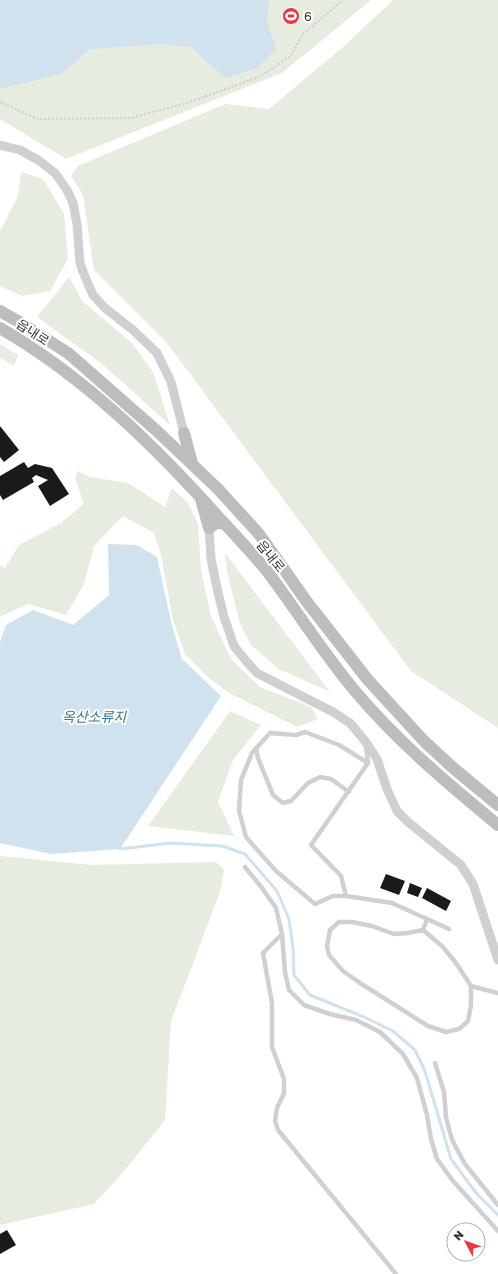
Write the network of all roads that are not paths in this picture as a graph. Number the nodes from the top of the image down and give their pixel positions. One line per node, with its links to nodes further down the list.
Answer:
1 (0, 145): 4 (street)
2 (0, 311): 5 (street, 읍내로)
3 (0, 328): 7 (street, 읍내로)
4 (184, 433): 5 (street); 6 (street)
5 (173, 445): 6 (street, 읍내로)
6 (192, 464): 14 (street, 읍내로)
7 (200, 496): 8 (street, 읍내로); 9 (street)
8 (224, 523): 9 (street); 15 (street, 읍내로)
9 (209, 528): 10 (street)
10 (365, 741): 12 (lane); 22 (street)
11 (256, 748): 12 (lane); 13 (lane); 17 (lane)
12 (368, 763): 13 (lane)
13 (349, 792): 17 (lane)
14 (498, 805)
15 (498, 825)
16 (245, 867): 21 (lane)
17 (346, 896): 18 (lane)
18 (427, 919): 19 (lane); 20 (lane)
19 (449, 929)
20 (423, 930): 23 (lane); 23 (lane)
21 (282, 934): 27 (lane); 28 (lane)
22 (498, 960)
23 (471, 986): 24 (lane)
24 (498, 993)
25 (435, 1064): 26 (lane)
26 (498, 1205)
27 (498, 1231)
28 (396, 1274)

